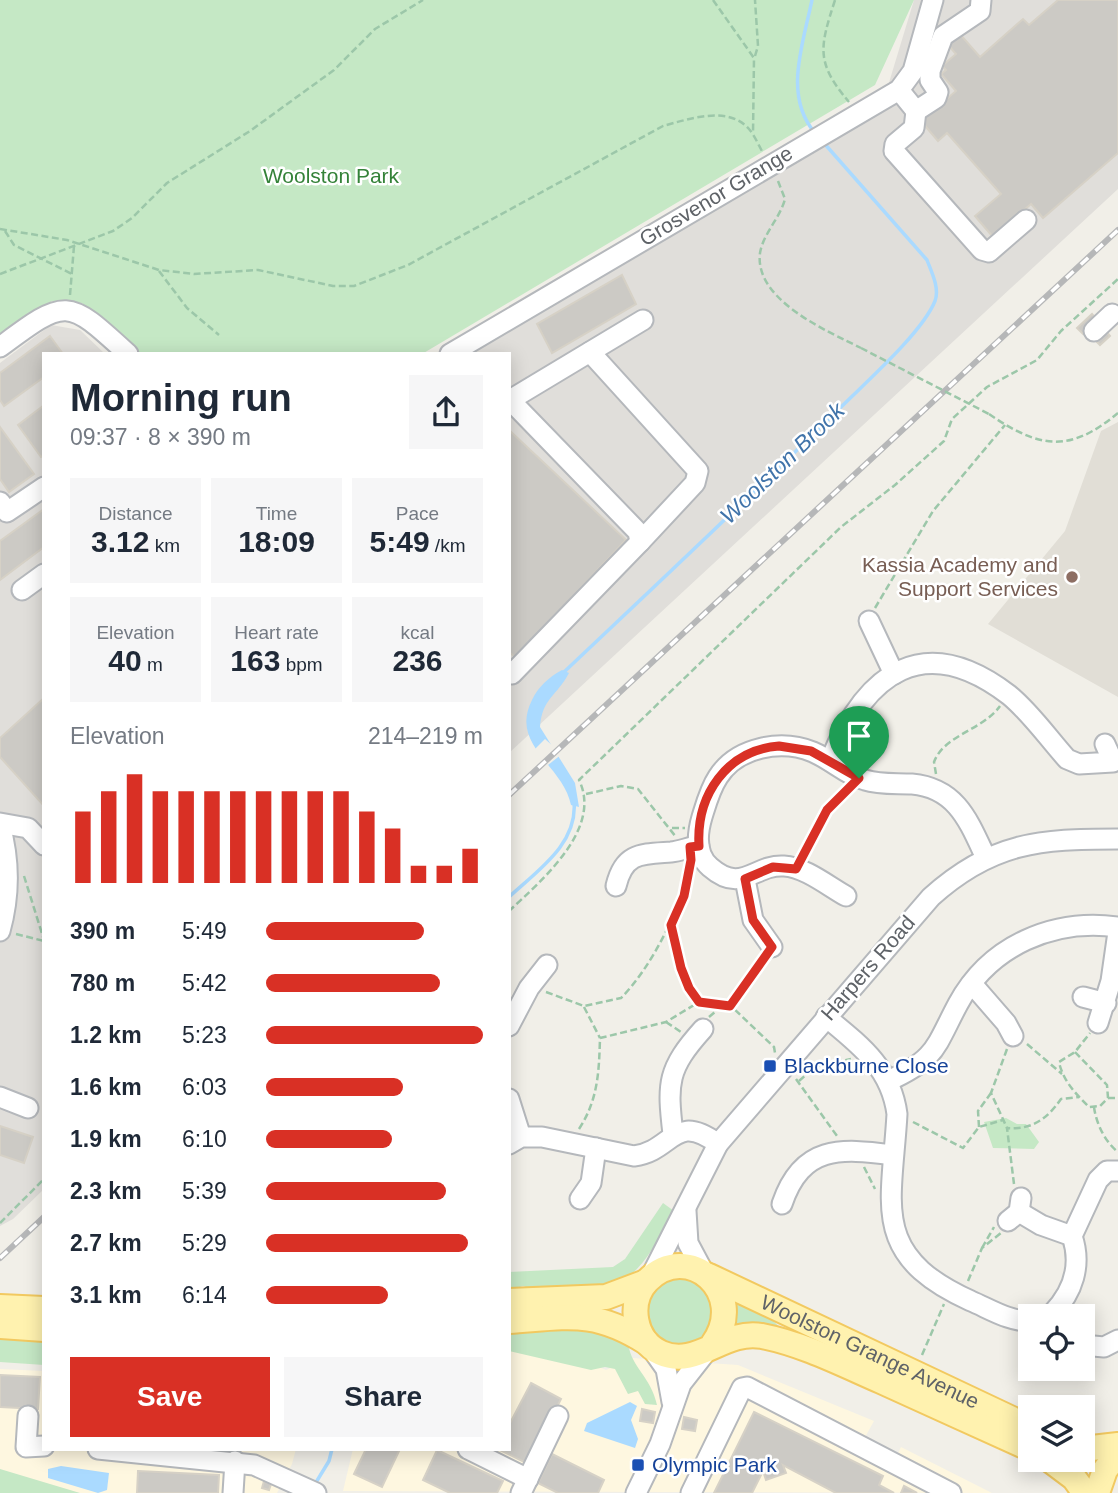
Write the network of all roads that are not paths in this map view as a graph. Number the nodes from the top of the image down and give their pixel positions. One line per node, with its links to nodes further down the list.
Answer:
1 (933, 0): 3 (street)
2 (981, 0): 4 (street)
3 (899, 90): 4 (street); 11 (street, Grosvenor Grange)
4 (916, 111): 5 (street)
5 (1026, 220)
6 (1111, 312): 8 (street)
7 (643, 320): 12 (street)
8 (1094, 331)
9 (0, 347): 10 (street)
10 (126, 352)
11 (453, 352)
12 (590, 352): 13 (street); 17 (street)
13 (511, 399)
14 (511, 401): 17 (street)
15 (42, 488): 16 (street)
16 (0, 502)
17 (640, 542): 21 (street)
18 (42, 575): 19 (street)
19 (22, 590)
20 (869, 621): 22 (street)
21 (511, 673)
22 (894, 674): 23 (street); 24 (street)
23 (1105, 744)
24 (830, 761): 28 (street); 29 (street)
25 (0, 824): 27 (street); 34 (street)
26 (1118, 839): 29 (street, Harpers Road)
27 (42, 843)
28 (690, 847): 30 (street); 31 (street)
29 (986, 858): 40 (street, Harpers Road)
30 (612, 876)
31 (745, 879): 32 (street); 35 (street)
32 (849, 896)
33 (1118, 929): 37 (street); 39 (street)
34 (0, 930)
35 (773, 949)
36 (534, 975): 41 (street)
37 (973, 985): 44 (street); 45 (street)
38 (1083, 997): 39 (street)
39 (1106, 1003): 42 (street)
40 (826, 1017): 45 (street); 51 (street, Harpers Road)
41 (511, 1022)
42 (1098, 1023)
43 (703, 1029): 49 (street)
44 (1013, 1036)
45 (888, 1081): 53 (street)
46 (0, 1097): 47 (street)
47 (28, 1108)
48 (511, 1113): 50 (street)
49 (673, 1134): 51 (street); 52 (street)
50 (515, 1141): 52 (street)
51 (718, 1144): 56 (street, Harpers Road)
52 (596, 1148): 55 (street)
53 (893, 1155): 57 (street); 66 (street)
54 (1118, 1171): 59 (street)
55 (591, 1190)
56 (688, 1203): 60 (street, Harpers Road); 61 (street, Harpers Road)
57 (781, 1207)
58 (1016, 1210): 59 (street)
59 (1072, 1236): 63 (street)
60 (706, 1274): 61 (main road); 71 (main road); 75 (main road, Woolston Grange Avenue)
61 (647, 1281): 62 (main road); 70 (main road)
62 (511, 1301)
63 (1061, 1304)
64 (0, 1307): 65 (main road)
65 (42, 1309)
66 (1018, 1320)
67 (511, 1321): 70 (main road)
68 (0, 1326): 69 (main road)
69 (42, 1329)
70 (647, 1343): 71 (main road); 72 (street)
71 (712, 1345): 72 (street); 76 (main road, Woolston Grange Avenue)
72 (672, 1402): 88 (street)
73 (28, 1416): 78 (street)
74 (558, 1416): 85 (street)
75 (1018, 1422)
76 (1018, 1443)
77 (1118, 1445): 79 (main road)
78 (35, 1447)
79 (1095, 1448)
80 (121, 1451): 83 (street)
81 (471, 1451): 85 (street)
82 (1118, 1453): 92 (main road)
83 (235, 1461): 86 (street); 87 (street)
84 (1066, 1472): 91 (main road)
85 (525, 1486)
86 (233, 1493)
87 (316, 1493)
88 (636, 1493)
89 (691, 1493): 90 (street)
90 (951, 1493)
91 (1085, 1493)
92 (1097, 1493)

